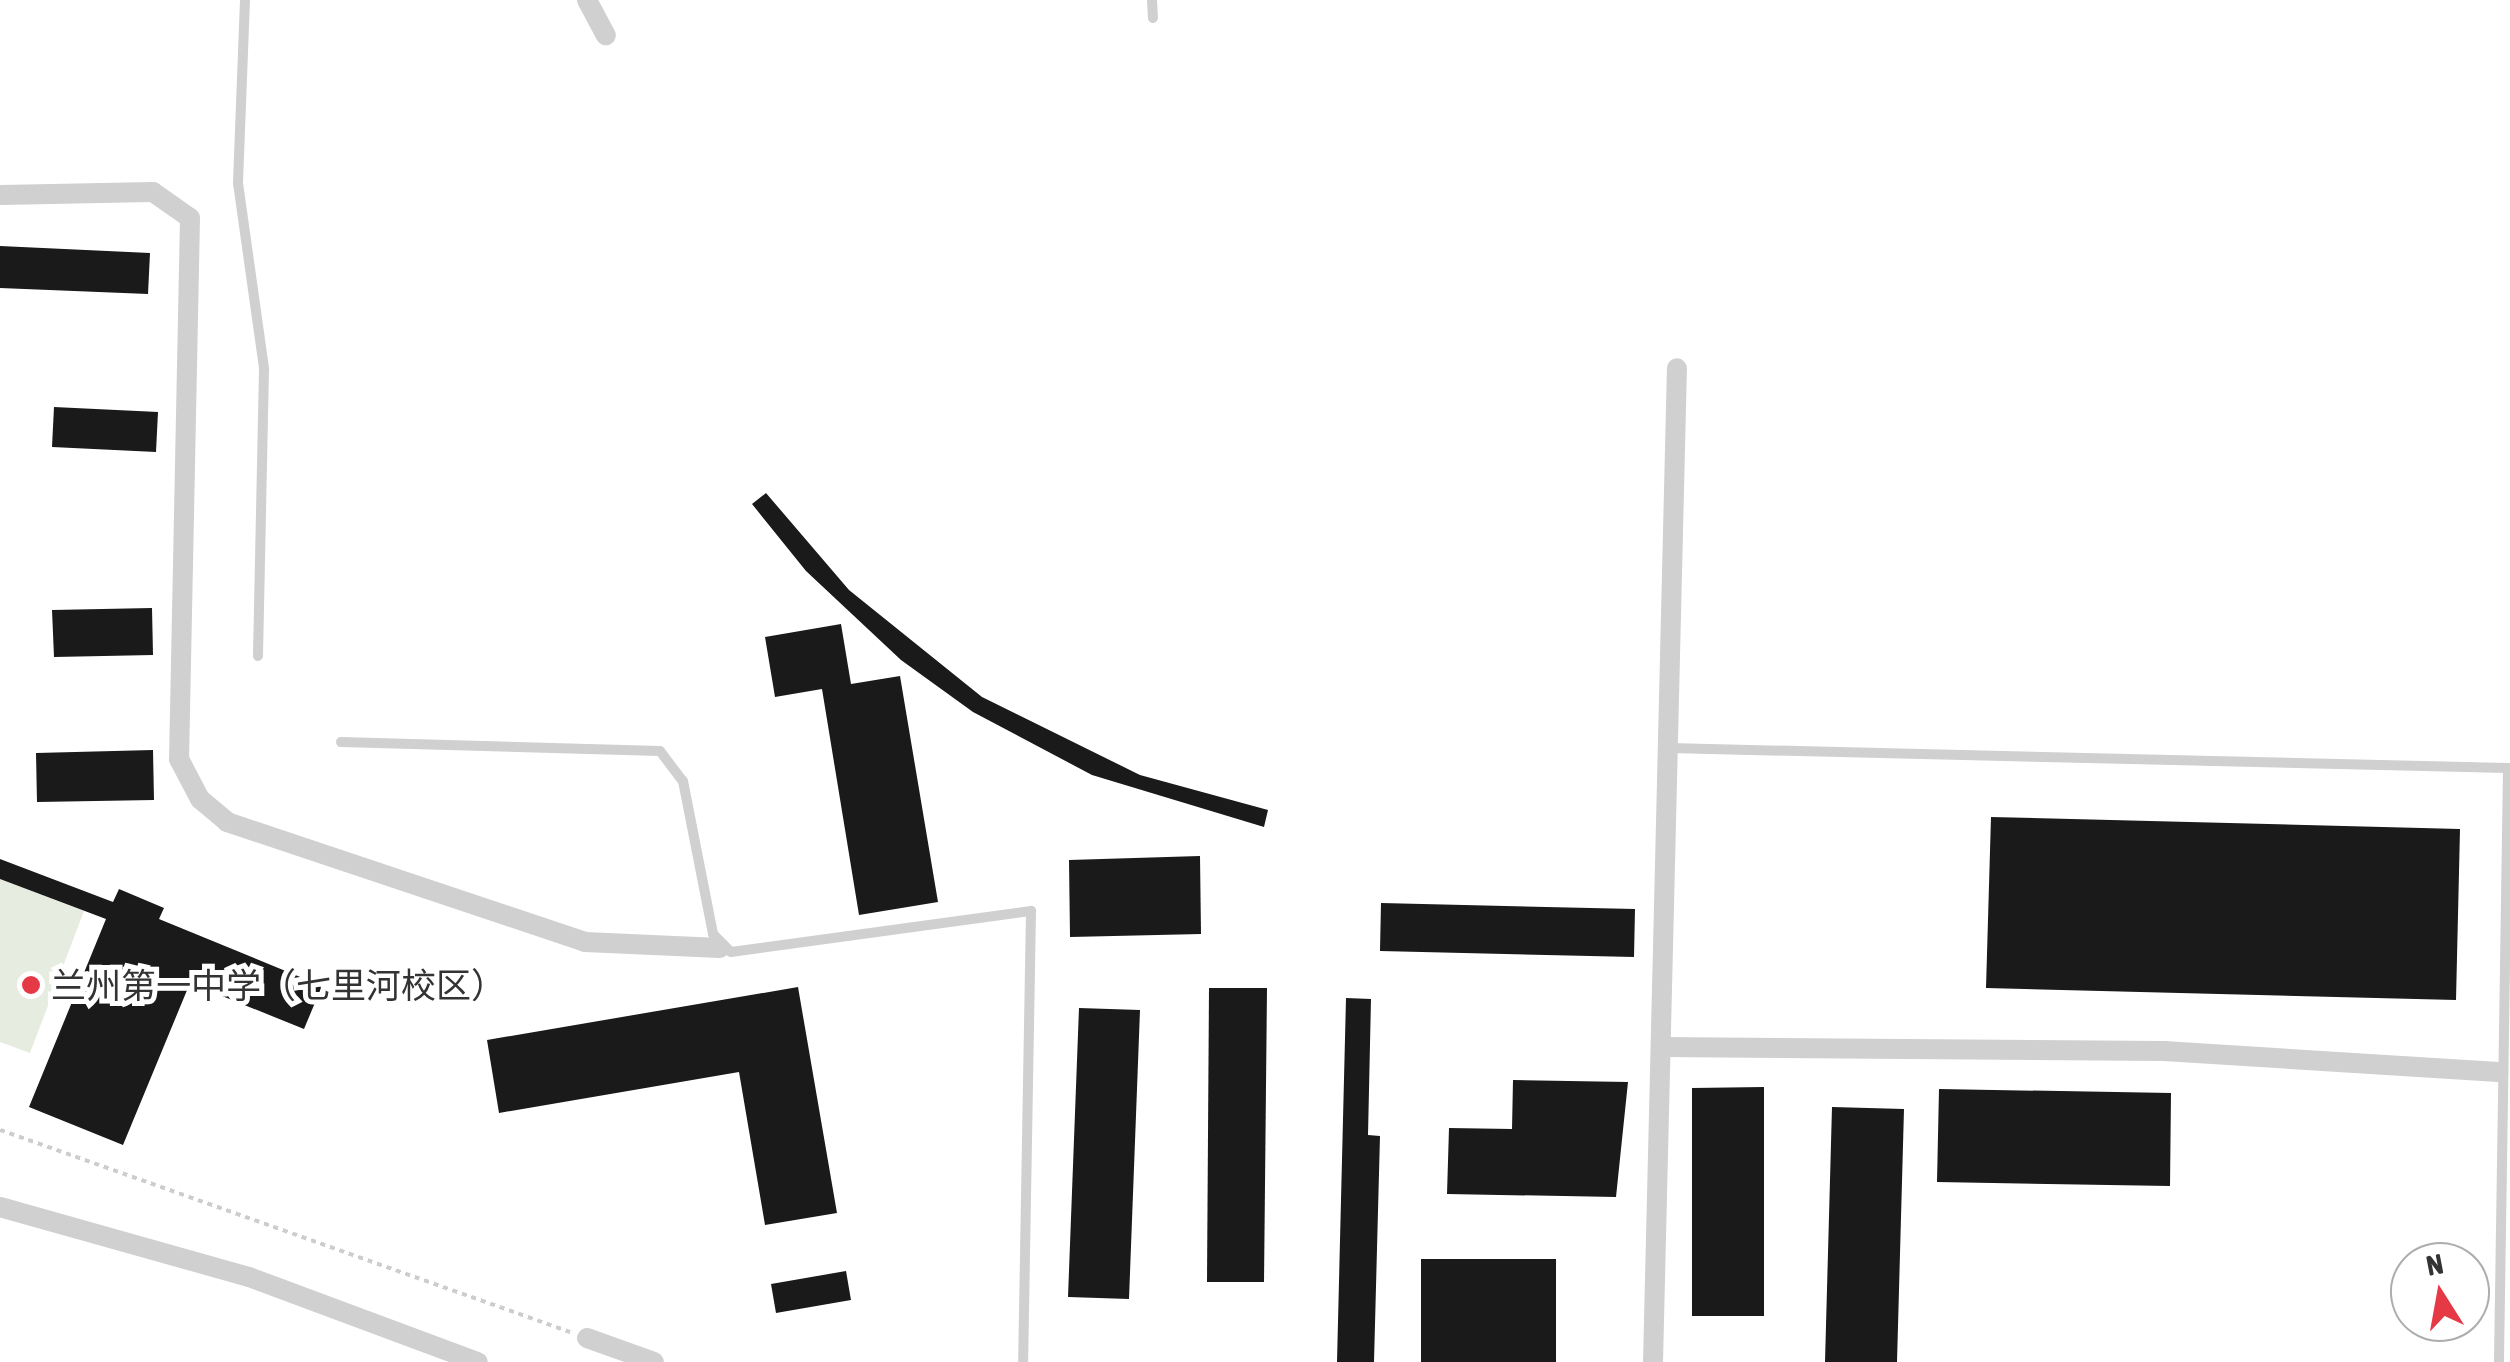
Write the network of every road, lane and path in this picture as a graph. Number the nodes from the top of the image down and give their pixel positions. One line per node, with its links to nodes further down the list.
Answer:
1 (245, 0): 8 (lane)
2 (588, 0): 5 (street)
3 (1152, 0): 4 (lane)
4 (1153, 18)
5 (606, 35)
6 (0, 194): 11 (street)
7 (1677, 368): 10 (street)
8 (258, 656)
9 (341, 742): 11 (lane)
10 (1668, 748): 12 (street); 13 (lane)
11 (720, 948): 19 (lane)
12 (1660, 1047): 13 (street); 20 (street)
13 (2498, 1072): 21 (lane)
14 (0, 1130): 16 (path)
15 (0, 1207): 17 (street)
16 (587, 1338): 18 (street)
17 (478, 1362)
18 (654, 1362)
19 (1023, 1362)
20 (1653, 1362)
21 (2499, 1362)

